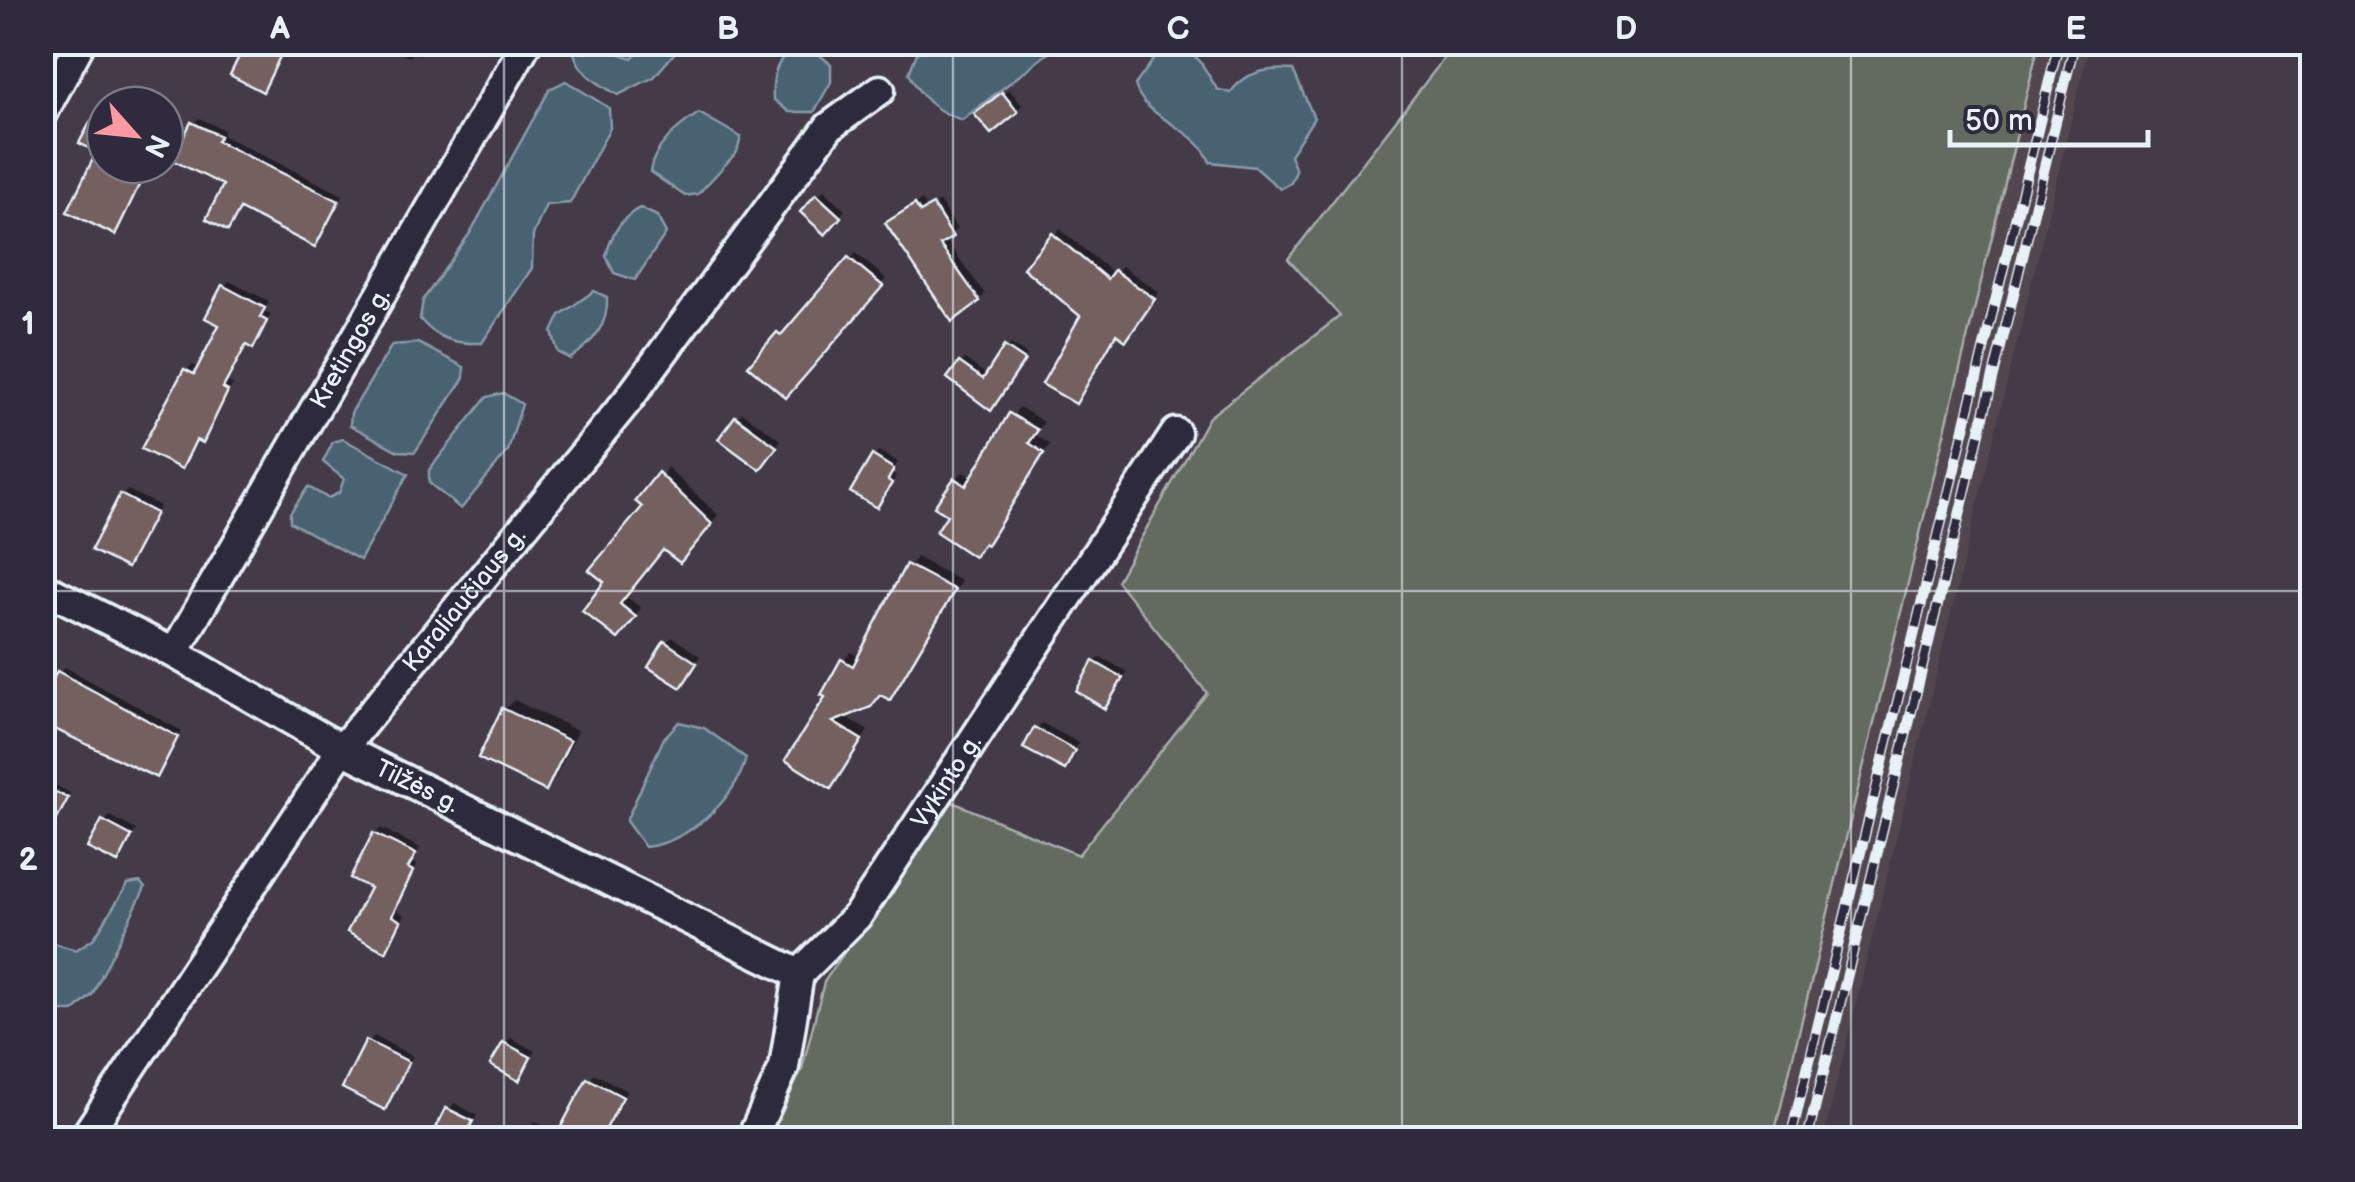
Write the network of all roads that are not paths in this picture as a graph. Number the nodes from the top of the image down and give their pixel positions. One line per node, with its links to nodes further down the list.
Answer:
1 (82, 42): 4 (street)
2 (527, 42): 7 (street, Kretingos g.)
3 (880, 90): 8 (street, Karaliaučiaus g.)
4 (42, 114)
5 (1176, 433): 9 (street, Vykinto g.)
6 (42, 587): 7 (street, Tilžės g.)
7 (174, 653): 8 (street, Tilžės g.)
8 (342, 749): 9 (street, Tilžės g.); 10 (street, Karaliaučiaus g.)
9 (800, 974): 11 (street)
10 (82, 1140)
11 (751, 1140)

